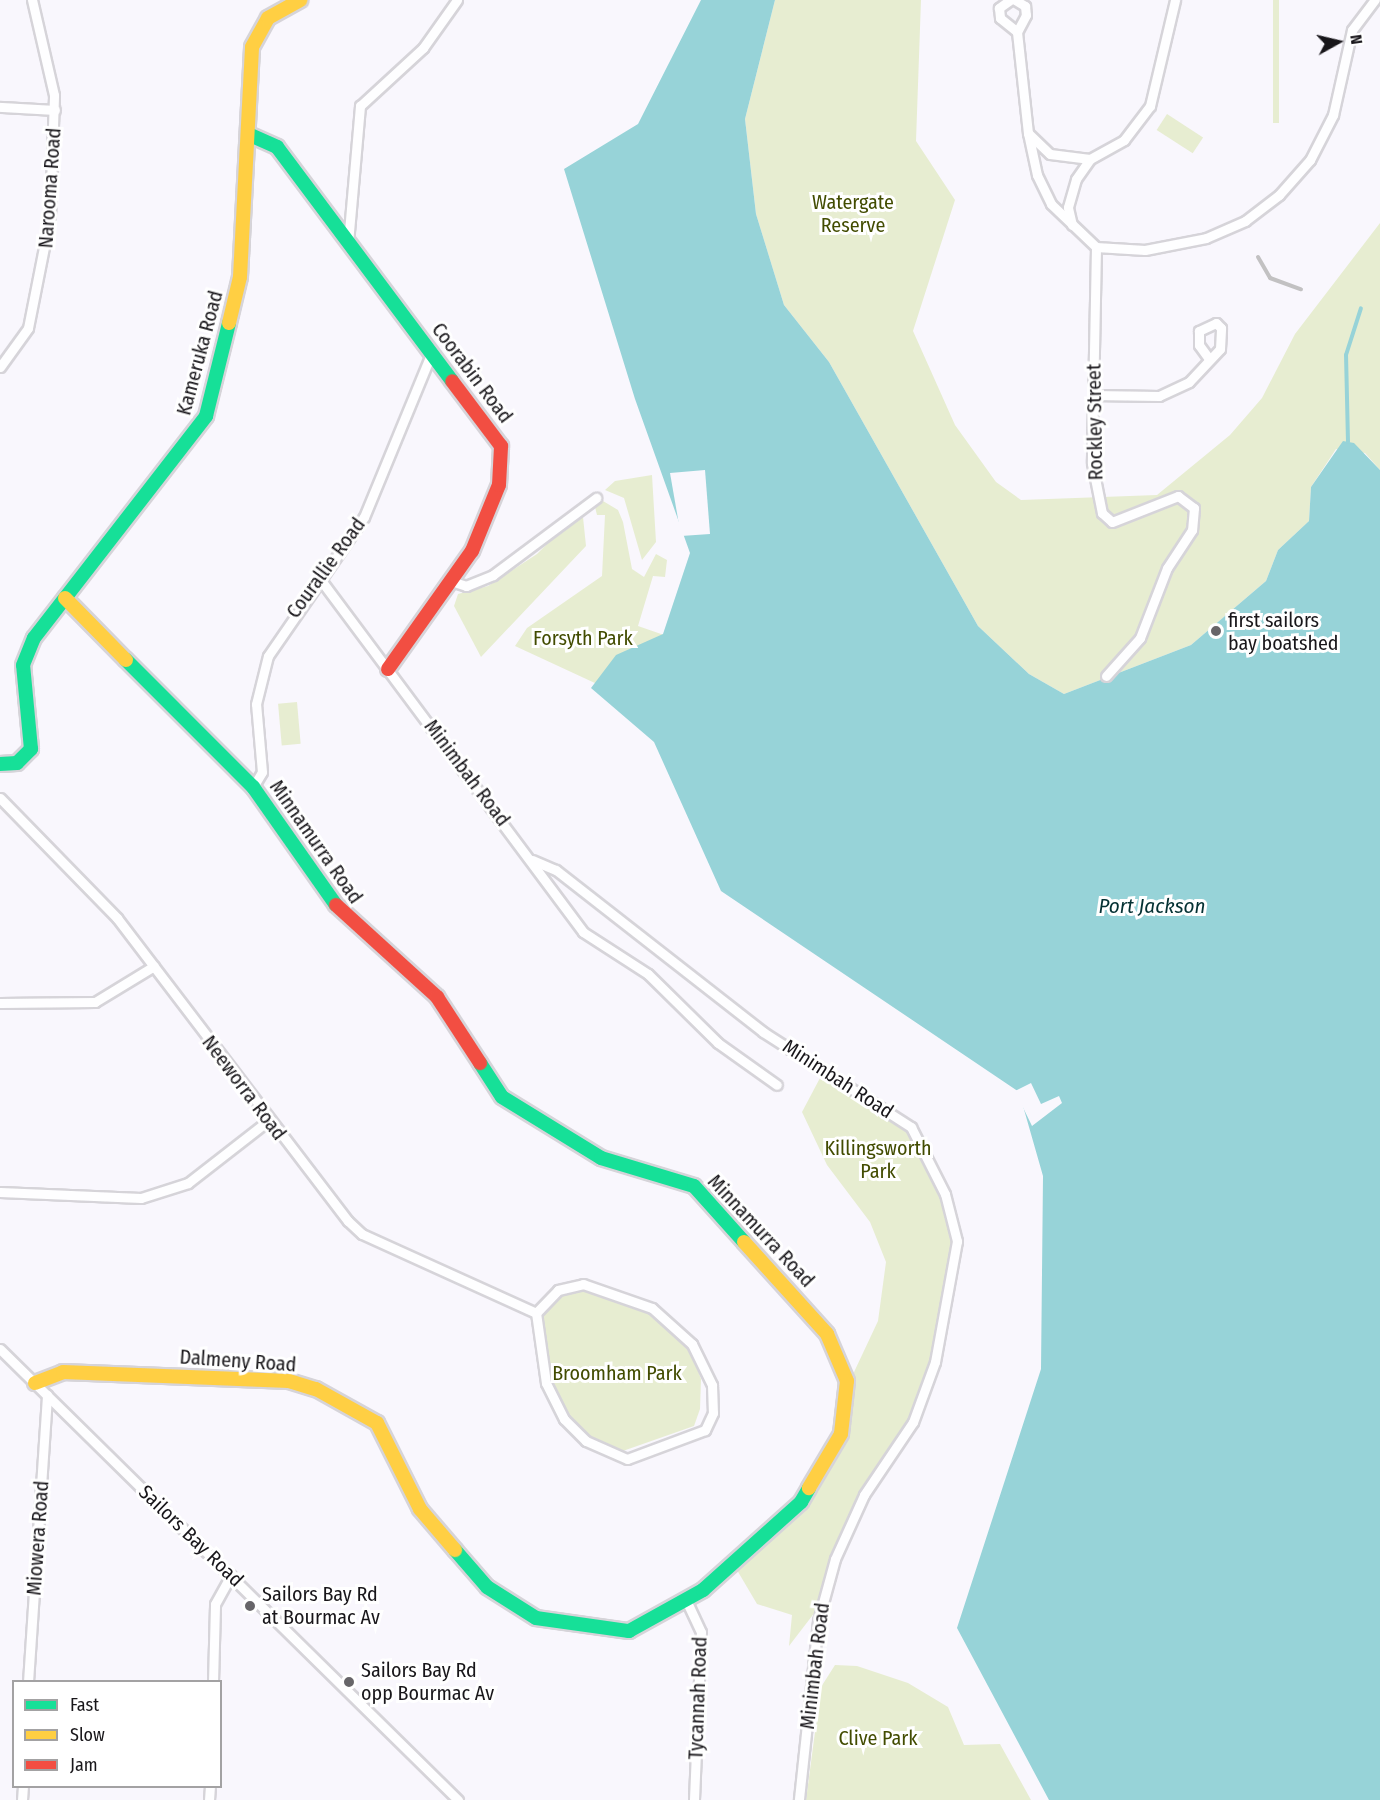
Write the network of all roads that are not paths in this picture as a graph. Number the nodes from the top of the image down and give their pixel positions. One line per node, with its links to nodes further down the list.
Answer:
1 (32, 0): 10 (street, Narooma Road)
2 (300, 0): 11 (street, Kameruka Road)
3 (457, 0): 15 (street)
4 (1010, 0): 8 (street)
5 (1015, 0): 8 (street)
6 (1175, 0): 13 (street)
7 (1375, 0): 16 (street)
8 (1017, 32): 12 (street)
9 (0, 107): 10 (street)
10 (55, 110): 19 (street, Narooma Road)
11 (248, 134): 15 (street, Coorabin Road); 24 (street, Kameruka Road)
12 (1028, 134): 13 (street); 14 (street)
13 (1090, 159): 14 (street)
14 (1072, 228): 16 (street)
15 (348, 244): 17 (street, Coorabin Road)
16 (1096, 248): 20 (street, Rockley Street)
17 (432, 352): 22 (street, Courallie Road); 23 (street, Coorabin Road)
18 (1209, 360): 20 (street)
19 (0, 367)
20 (1093, 394): 26 (street, Rockley Street)
21 (596, 498): 23 (street)
22 (320, 579): 25 (street, Minimbah Road); 28 (street, Courallie Road)
23 (454, 582): 25 (street, Coorabin Road)
24 (65, 598): 27 (street, Kameruka Road); 28 (street, Minnamurra Road)
25 (388, 669): 30 (street, Minimbah Road)
26 (1106, 675)
27 (0, 764)
28 (253, 787): 41 (street, Minnamurra Road)
29 (0, 798): 31 (street, Neeworra Road)
30 (532, 860): 33 (street); 46 (street, Minimbah Road)
31 (154, 966): 32 (street); 34 (street, Neeworra Road)
32 (0, 1003)
33 (777, 1085)
34 (269, 1120): 35 (street); 36 (street, Neeworra Road)
35 (0, 1192)
36 (536, 1313): 36 (street)
37 (0, 1349): 38 (street, Sailors Bay Road)
38 (35, 1383): 39 (street, Sailors Bay Road); 41 (street, Dalmeny Road)
39 (47, 1395): 40 (street, Sailors Bay Road); 42 (street, Miowera Road)
40 (231, 1575): 43 (street); 44 (street, Sailors Bay Road)
41 (686, 1600): 45 (street, Tycannah Road)
42 (28, 1680)
43 (213, 1680)
44 (458, 1800)
45 (694, 1800)
46 (799, 1800)

